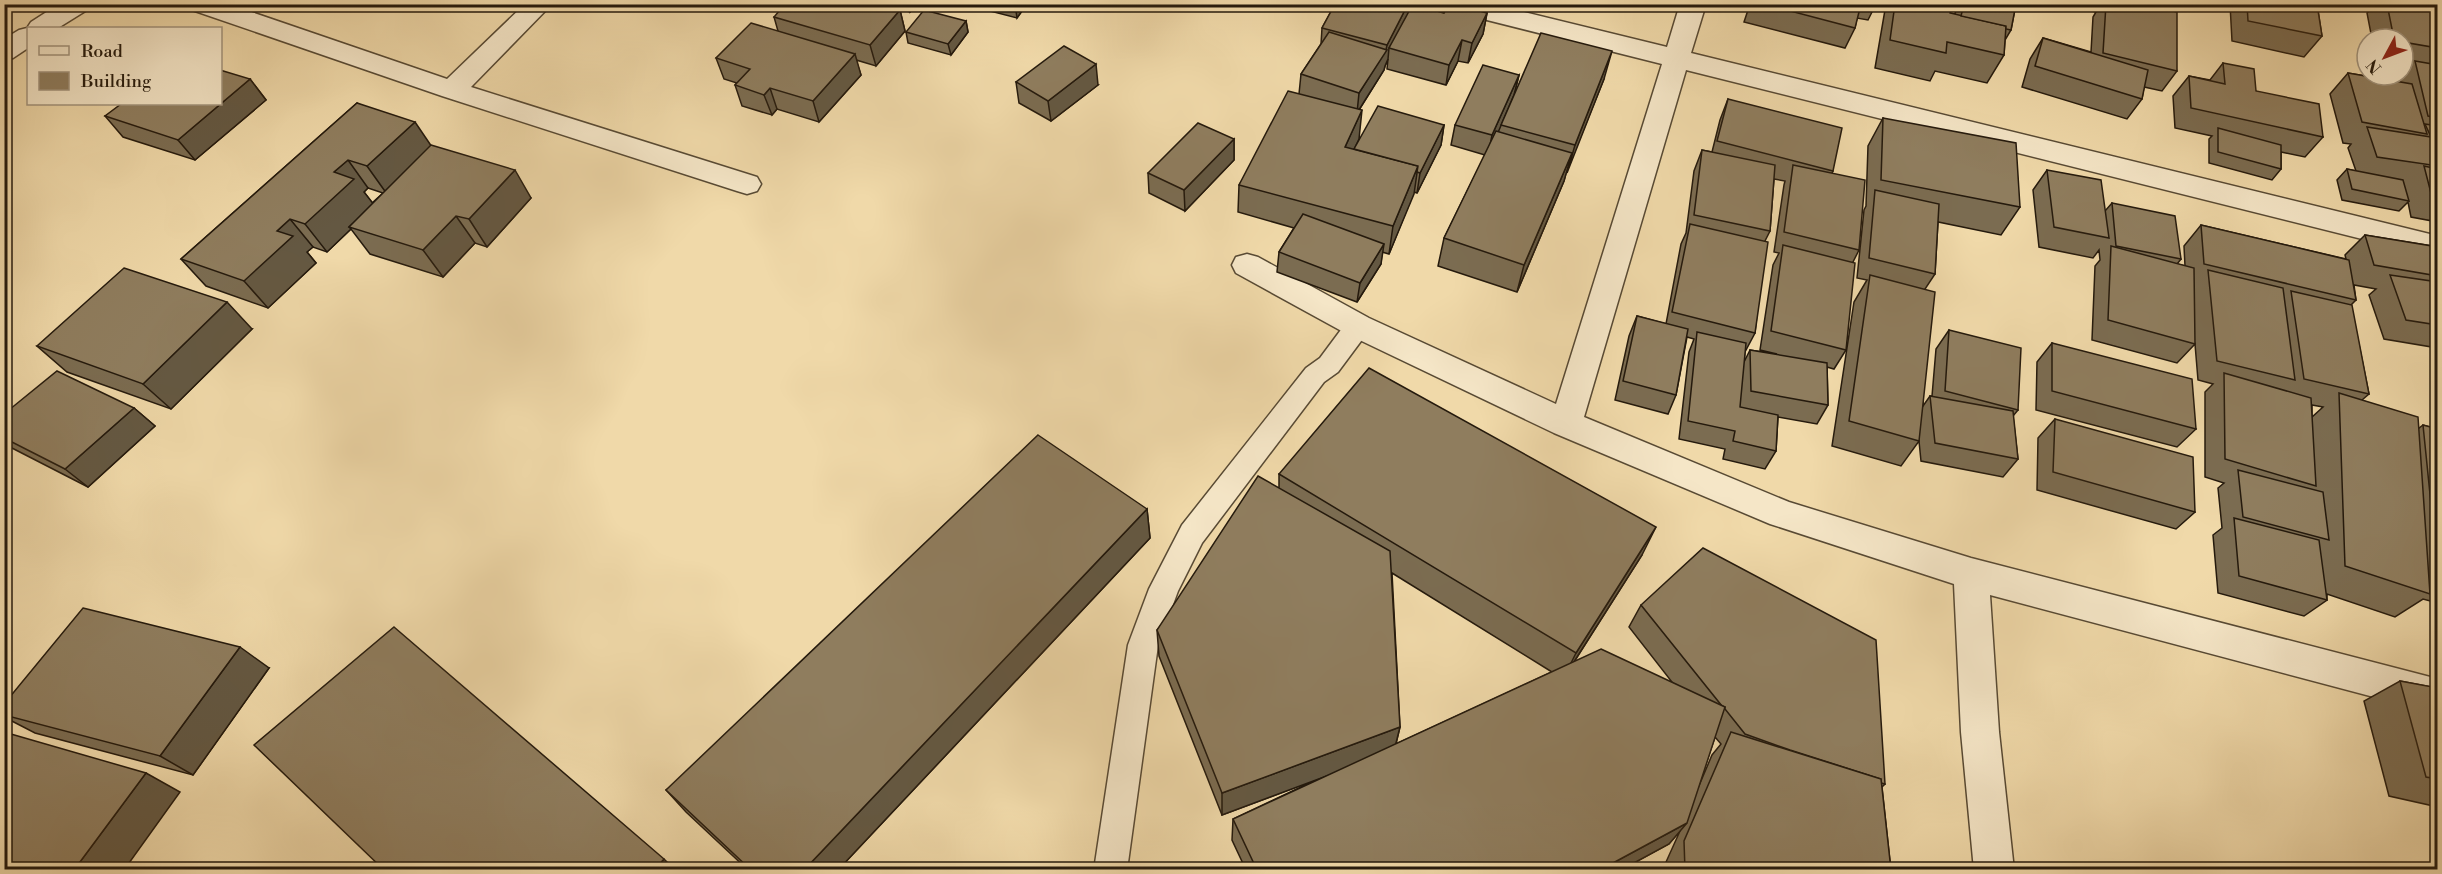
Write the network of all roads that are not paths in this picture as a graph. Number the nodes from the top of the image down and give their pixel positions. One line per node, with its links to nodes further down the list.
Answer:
1 (78, 4): 6 (street)
2 (201, 4): 10 (street)
3 (540, 4): 10 (street)
4 (1456, 4): 9 (street)
5 (1693, 4): 9 (street)
6 (42, 27)
7 (27, 37): 8 (street)
8 (4, 52)
9 (1676, 59): 12 (street); 15 (street)
10 (452, 90): 11 (street)
11 (747, 184)
12 (2438, 247)
13 (1247, 265): 14 (street)
14 (1358, 326): 15 (street); 18 (lane)
15 (1566, 424): 16 (street)
16 (1971, 574): 17 (street); 19 (street)
17 (2438, 697)
18 (1110, 870)
19 (1994, 870)

